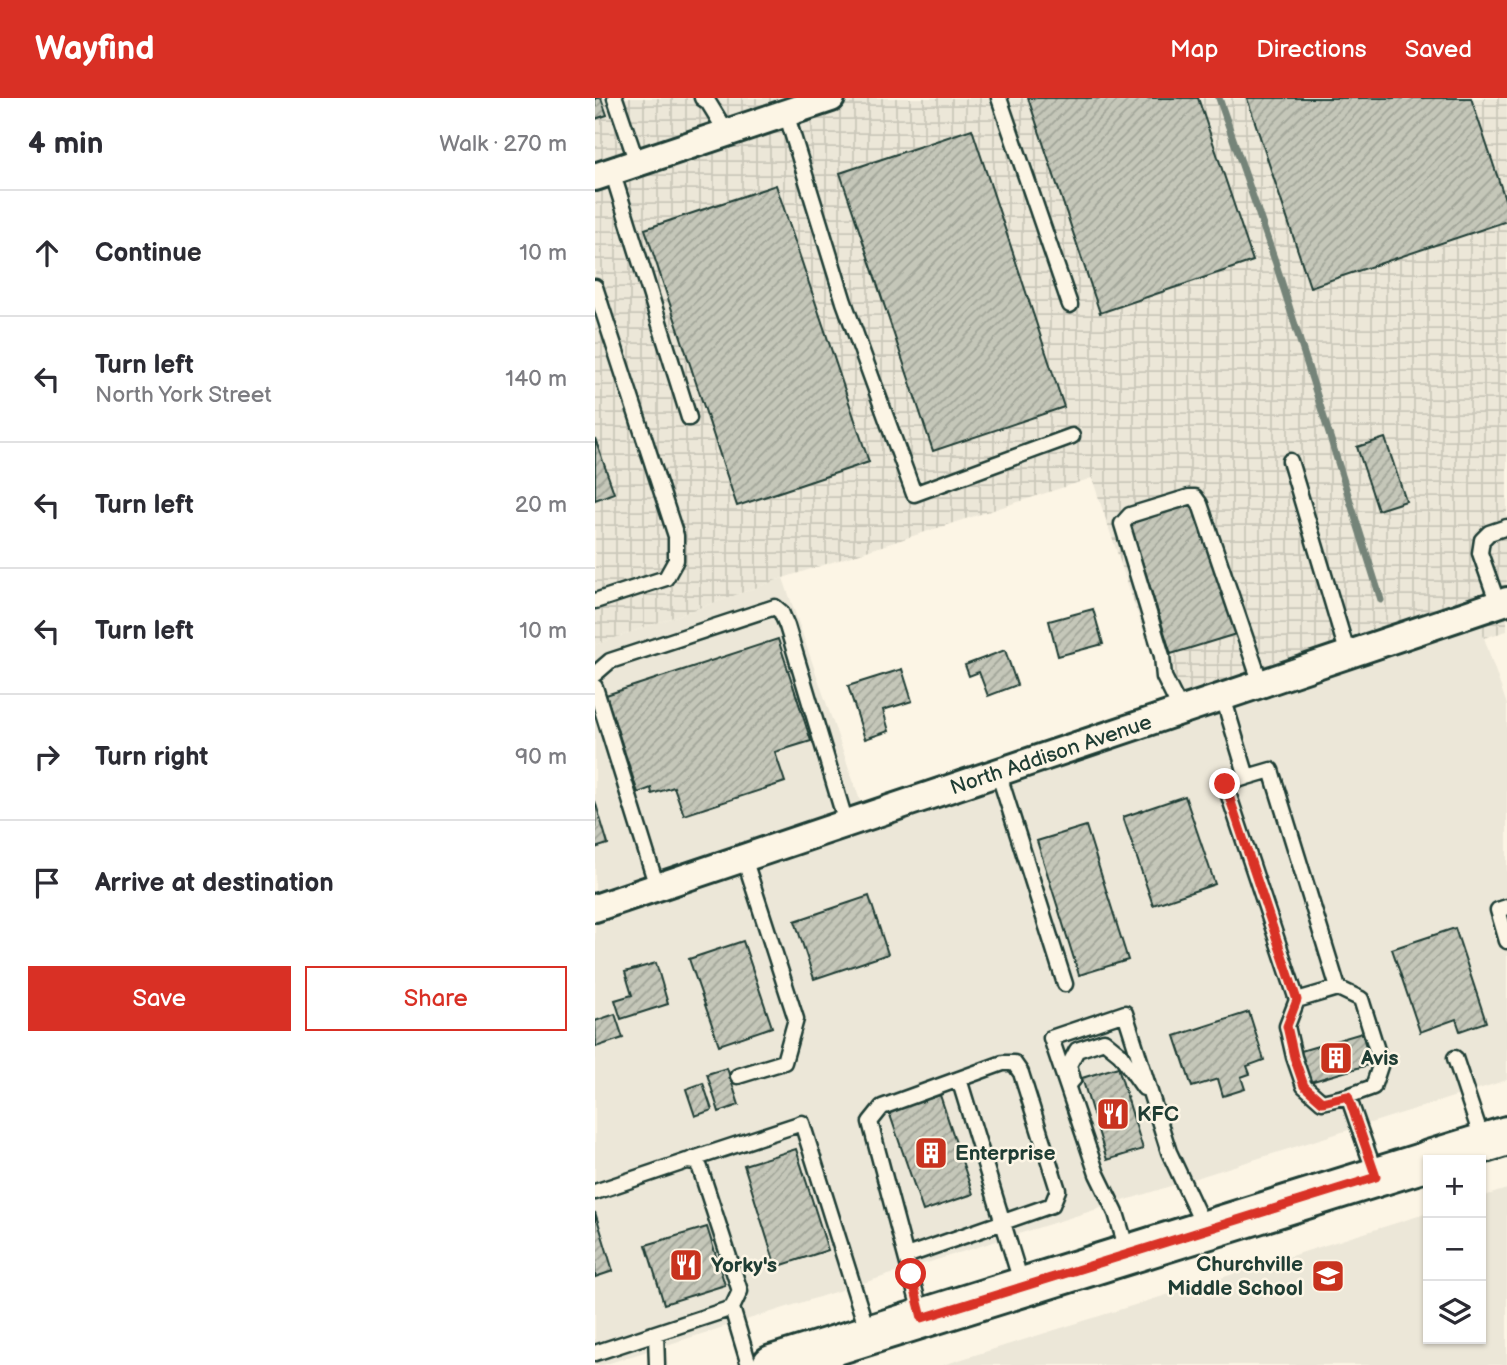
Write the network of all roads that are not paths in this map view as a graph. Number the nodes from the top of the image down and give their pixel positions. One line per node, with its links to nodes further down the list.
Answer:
1 (615, 98): 7 (lane)
2 (702, 98): 6 (lane)
3 (831, 98): 5 (street)
4 (999, 98): 9 (lane)
5 (786, 113): 6 (street); 11 (lane)
6 (727, 133): 7 (street)
7 (615, 170): 10 (lane)
8 (595, 287): 14 (lane)
9 (1070, 305)
10 (689, 418)
11 (1072, 436)
12 (1290, 461): 16 (lane)
13 (1507, 527): 15 (lane)
14 (595, 601)
15 (1503, 603): 16 (street, North Addison Avenue)
16 (1348, 655): 18 (street, North Addison Avenue)
17 (595, 674): 24 (lane)
18 (1261, 684): 20 (street, North Addison Avenue); 21 (lane)
19 (595, 687): 26 (lane)
20 (1223, 697): 21 (street, North Addison Avenue); 23 (lane)
21 (1181, 711): 22 (street, North Addison Avenue)
22 (998, 772): 24 (street, North Addison Avenue); 30 (lane)
23 (1247, 777): 31 (lane); 32 (lane)
24 (846, 823): 25 (street, North Addison Avenue)
25 (744, 858): 26 (street, North Addison Avenue); 34 (lane)
26 (657, 887): 28 (street, North Addison Avenue)
27 (1507, 907): 29 (lane)
28 (595, 908)
29 (1507, 941)
30 (1065, 984)
31 (1338, 988): 32 (lane); 36 (lane)
32 (1297, 1000): 36 (lane)
33 (1455, 1058): 38 (lane)
34 (738, 1076)
35 (959, 1079): 45 (lane); 45 (lane); 48 (lane)
36 (1348, 1096): 43 (lane)
37 (1151, 1098): 42 (lane); 42 (lane); 46 (lane)
38 (1495, 1140): 39 (main road)
39 (1446, 1155)
40 (690, 1160): 44 (lane); 50 (lane); 53 (lane)
41 (1423, 1162): 43 (main road)
42 (1097, 1174): 47 (lane)
43 (1376, 1177): 46 (main road)
44 (595, 1192)
45 (1002, 1223): 48 (lane); 49 (lane)
46 (1206, 1230): 47 (main road)
47 (1128, 1254): 49 (main road)
48 (906, 1256): 51 (lane)
49 (1023, 1287): 51 (main road)
50 (732, 1308): 52 (lane); 56 (lane)
51 (922, 1318): 53 (main road)
52 (656, 1334): 54 (lane); 55 (lane)
53 (869, 1335): 57 (main road)
54 (595, 1353)
55 (657, 1365)
56 (748, 1365)
57 (772, 1365)

